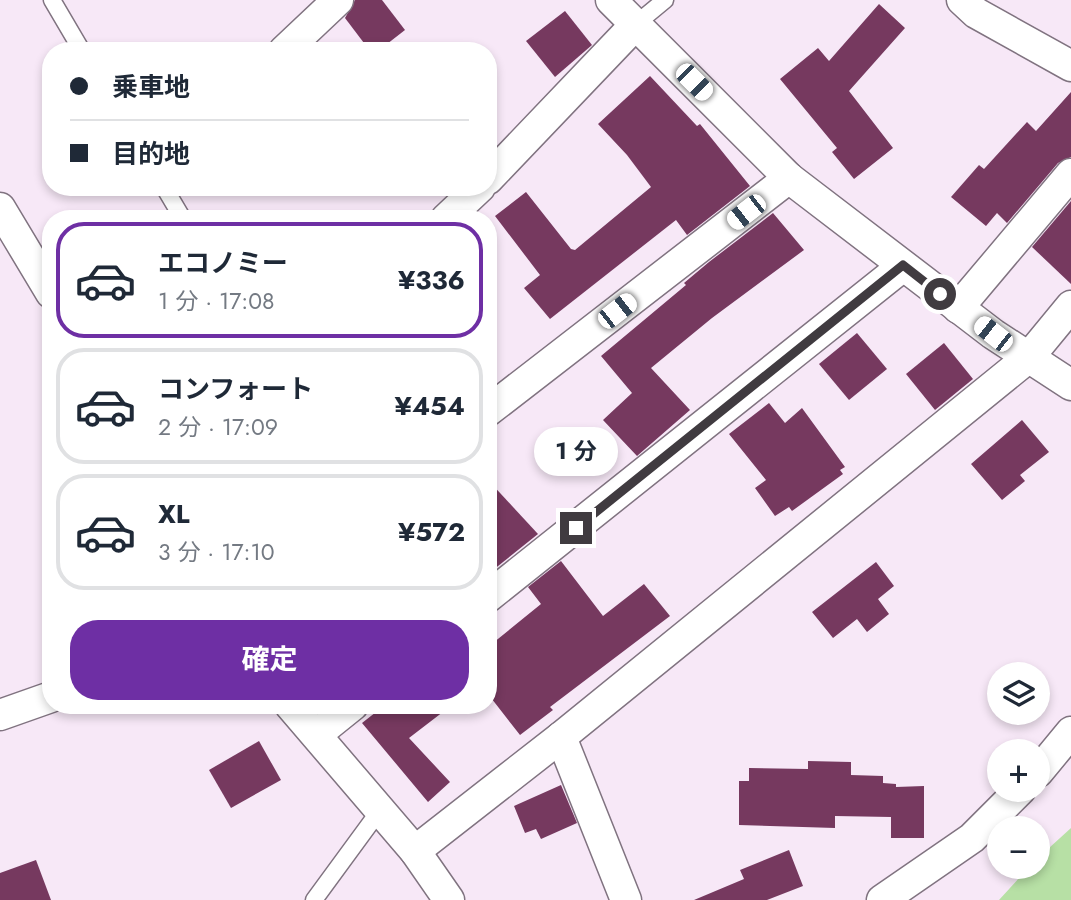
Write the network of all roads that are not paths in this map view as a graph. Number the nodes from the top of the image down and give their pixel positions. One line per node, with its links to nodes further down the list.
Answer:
1 (52, 0): 7 (lane)
2 (338, 0): 8 (street)
3 (611, 0): 6 (street)
4 (665, 0): 6 (lane)
5 (962, 0): 9 (street)
6 (636, 24): 10 (street); 12 (street)
7 (77, 42)
8 (294, 42)
9 (1071, 65)
10 (497, 170)
11 (1071, 174): 19 (street)
12 (789, 178): 16 (street); 22 (street)
13 (470, 196): 15 (street)
14 (0, 208): 17 (street)
15 (456, 210)
16 (903, 265): 19 (street); 23 (street)
17 (42, 278)
18 (1071, 306): 20 (street)
19 (958, 308): 20 (street)
20 (1029, 357): 21 (street); 30 (street)
21 (1071, 385)
22 (497, 404)
23 (497, 590)
24 (42, 700): 27 (street)
25 (298, 714): 29 (street)
26 (342, 714): 29 (street)
27 (0, 715)
28 (1071, 732): 31 (street)
29 (317, 734): 33 (street)
30 (561, 737): 34 (street); 37 (street)
31 (1050, 757)
32 (1008, 802): 38 (street)
33 (380, 810): 34 (street); 35 (lane)
34 (415, 851): 36 (street)
35 (314, 900)
36 (449, 900)
37 (626, 900)
38 (881, 900)

